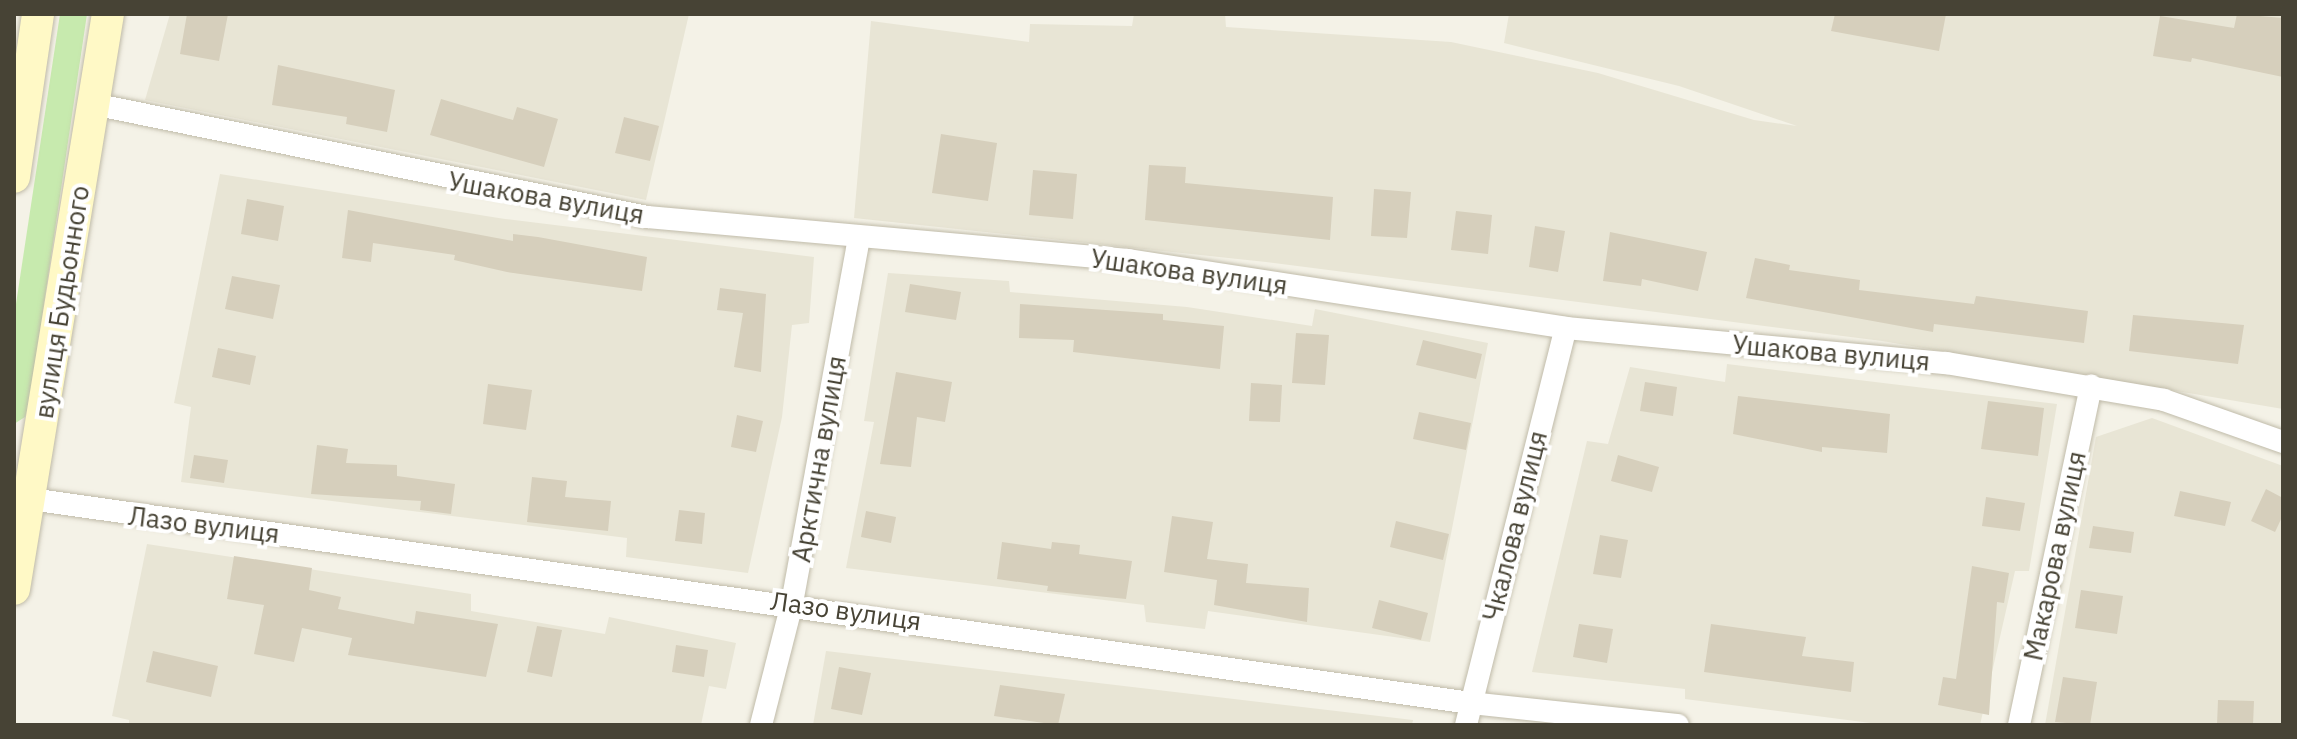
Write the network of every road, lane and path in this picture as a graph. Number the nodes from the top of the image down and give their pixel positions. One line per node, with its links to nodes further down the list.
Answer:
1 (38, 14): 4 (main road)
2 (108, 14): 3 (main road, вулиця Будьонного)
3 (93, 104): 5 (street, Ушакова вулиця); 9 (main road, вулиця Будьонного)
4 (14, 177)
5 (859, 239): 6 (street, Ушакова вулиця); 11 (street, Арктична вулиця)
6 (1566, 328): 7 (street, Ушакова вулиця); 12 (street, Чкалова вулиця)
7 (2091, 386): 8 (street, Ушакова вулиця); 16 (street, Макарова вулиця)
8 (2283, 442)
9 (22, 499): 10 (main road, вулиця Будьонного); 11 (street, Лазо вулиця)
10 (14, 589)
11 (792, 603): 12 (street, Лазо вулиця); 13 (street, Арктична вулиця)
12 (1471, 703): 14 (street, Чкалова вулиця); 15 (street, Лазо вулиця)
13 (761, 725)
14 (1466, 725)
15 (1678, 725)
16 (2019, 725)

